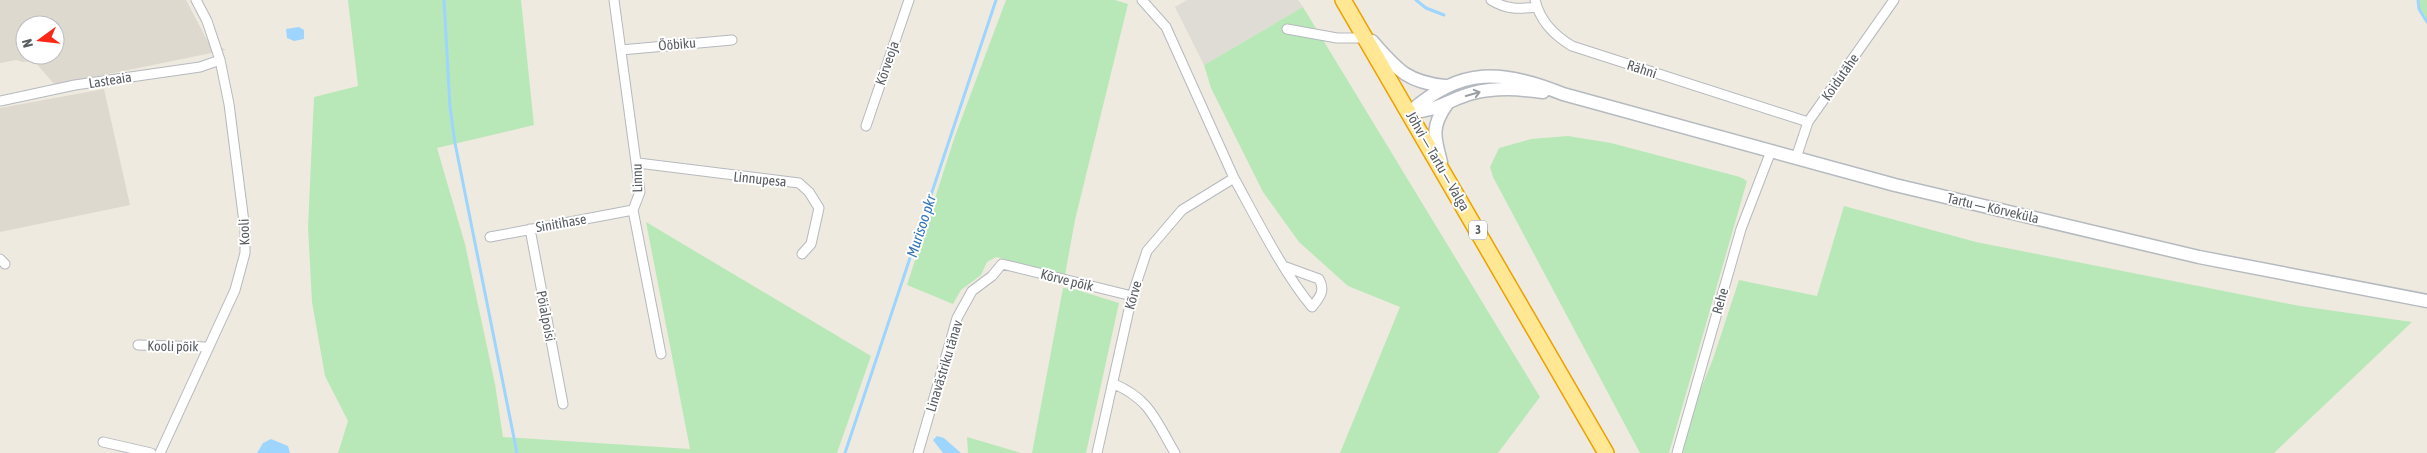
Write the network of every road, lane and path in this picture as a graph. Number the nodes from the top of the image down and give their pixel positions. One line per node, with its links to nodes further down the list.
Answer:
1 (196, 0): 13 (street, Kooli)
2 (614, 0): 12 (street, Linnu)
3 (908, 0): 20 (street, Kõrveoja)
4 (1142, 0): 25 (street)
5 (1344, 0): 10 (highway, Jõhvi — Tartu — Valga / 3)
6 (1491, 0): 8 (street, Rähni)
7 (1894, 0): 19 (street, Koidutähe)
8 (1536, 4): 19 (street, Rähni)
9 (1287, 29): 10 (street)
10 (1363, 33): 14 (main road); 18 (highway, Jõhvi — Tartu — Valga / 3)
11 (732, 40): 12 (street, Ööbiku)
12 (621, 50): 23 (street, Linnu)
13 (220, 60): 16 (street, Lasteaia); 35 (street, Kooli)
14 (1445, 86): 15 (main road, Tartu — Kõrveküla); 18 (main road, Tartu — Kõrveküla)
15 (1563, 94): 17 (main road, Tartu — Kõrveküla, one-way to 15); 21 (main road, Tartu — Kõrveküla)
16 (0, 101)
17 (1447, 104): 18 (main road, Tartu — Kõrveküla); 24 (main road)
18 (1410, 112): 24 (highway, Jõhvi — Tartu — Valga / 3)
19 (1808, 122): 22 (street, Koidutähe)
20 (866, 126)
21 (1770, 152): 22 (main road, Tartu — Kõrveküla); 46 (street, Rehe)
22 (1796, 158): 33 (main road, Tartu — Kõrveküla)
23 (638, 163): 26 (street, Linnu); 29 (street, Linnupesa)
24 (1442, 167): 45 (highway, Jõhvi — Tartu — Valga / 3)
25 (1234, 178): 31 (street); 32 (street, Kõrve)
26 (633, 210): 27 (street, Sinitihase); 36 (street, Linnu)
27 (530, 228): 28 (street, Sinitihase); 38 (street, Pöialpoisi)
28 (490, 237)
29 (802, 254)
30 (1002, 264): 32 (street, Kõrve põik); 42 (street, Linavästriku tänav)
31 (1286, 267): 31 (street)
32 (1132, 296): 37 (street, Kõrve)
33 (2427, 301)
34 (138, 345): 35 (street, Kooli põik)
35 (207, 347): 41 (street, Kooli)
36 (661, 354)
37 (1114, 384): 43 (street, Kõrve); 44 (street)
38 (563, 404)
39 (103, 442): 40 (street)
40 (151, 453)
41 (160, 453)
42 (918, 453)
43 (1097, 453)
44 (1175, 453)
45 (1606, 453)
46 (1677, 453)

